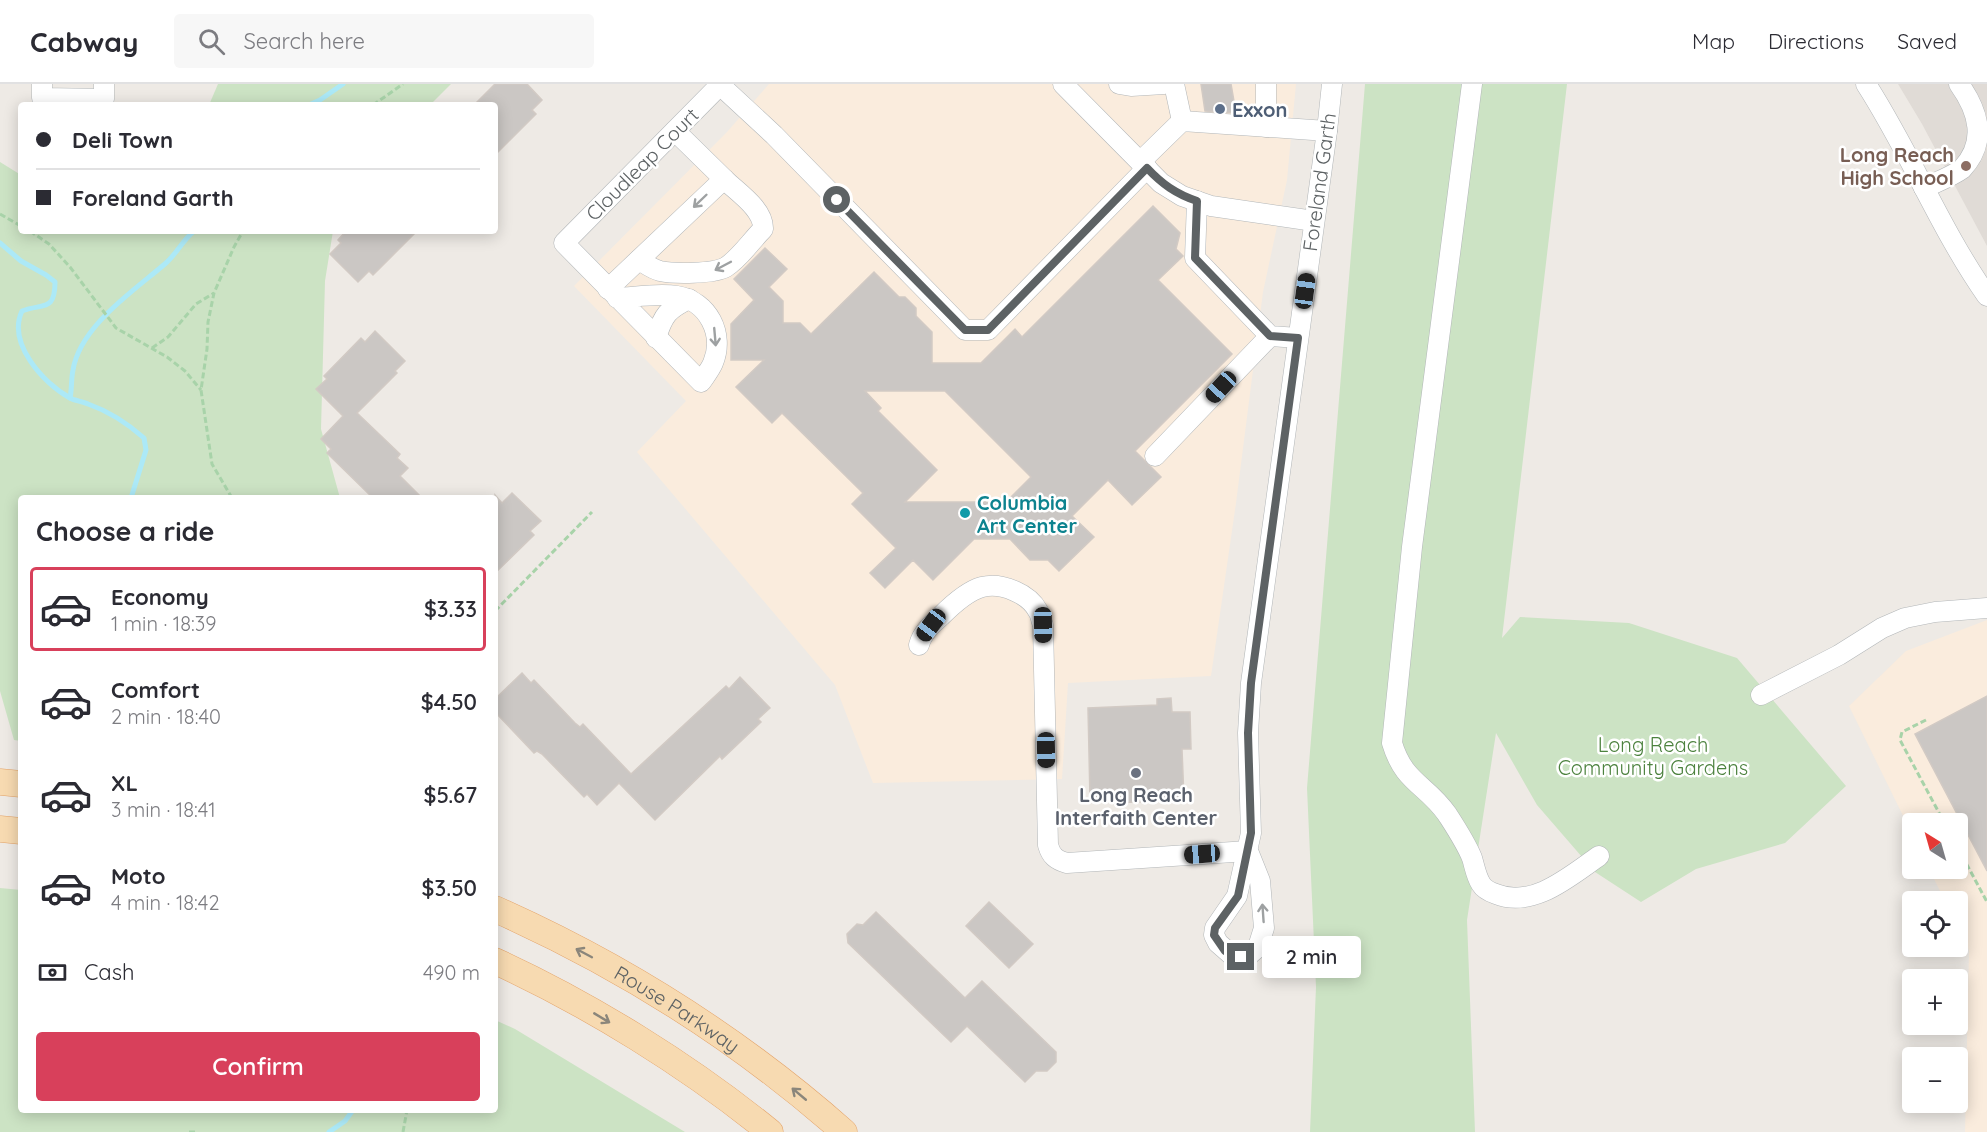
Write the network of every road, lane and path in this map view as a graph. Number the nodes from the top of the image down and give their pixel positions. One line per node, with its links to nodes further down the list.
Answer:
1 (42, 84): 2 (street)
2 (104, 84)
3 (403, 84): 14 (path)
4 (721, 84): 17 (street, Cloudleap Court); 19 (street)
5 (1063, 84): 19 (street)
6 (1164, 84): 13 (street)
7 (1174, 84): 15 (street)
8 (1266, 84): 16 (street)
9 (1332, 84): 18 (street, Foreland Garth)
10 (1472, 84): 52 (street)
11 (1866, 84): 21 (street)
12 (1959, 84): 21 (street)
13 (1125, 85)
14 (377, 102)
15 (1182, 121): 16 (street); 19 (street)
16 (1266, 127): 18 (street)
17 (675, 131): 20 (street); 30 (street, Cloudleap Court)
18 (1327, 131): 24 (street, Foreland Garth)
19 (1144, 165): 22 (street)
20 (724, 179): 28 (street, one-way to 28); 28 (street, one-way to 28)
21 (1924, 188): 31 (street)
22 (1197, 201): 24 (street); 33 (street)
23 (0, 214): 25 (path)
24 (1314, 220): 35 (street, Foreland Garth)
25 (18, 224)
26 (34, 234): 36 (path)
27 (241, 234): 29 (path)
28 (639, 260): 30 (street)
29 (213, 293): 36 (path); 37 (path)
30 (612, 294): 32 (street); 34 (street)
31 (1987, 296)
32 (689, 299): 34 (street); 34 (street, one-way to 34)
33 (1270, 336): 35 (street); 38 (street)
34 (656, 338)
35 (1298, 338): 51 (street, Foreland Garth)
36 (152, 348): 37 (path)
37 (201, 390): 39 (path)
38 (1155, 456)
39 (230, 495)
40 (592, 512): 41 (path)
41 (498, 608)
42 (1987, 608): 44 (street)
43 (919, 645): 51 (street)
44 (1761, 695)
45 (1926, 720): 48 (path)
46 (0, 782): 47 (main road)
47 (18, 784)
48 (1939, 813)
49 (0, 829): 50 (main road)
50 (18, 831)
51 (1248, 851): 51 (street, Foreland Garth, one-way to 51)
52 (1599, 856)
53 (1968, 867): 54 (path)
54 (1987, 902)
55 (498, 910): 62 (main road, Rouse Parkway, one-way to 55)
56 (498, 963): 61 (main road, one-way to 61)
57 (407, 1113): 60 (path)
58 (189, 1132): 59 (path)
59 (196, 1132)
60 (404, 1132)
61 (770, 1132)
62 (844, 1132)

